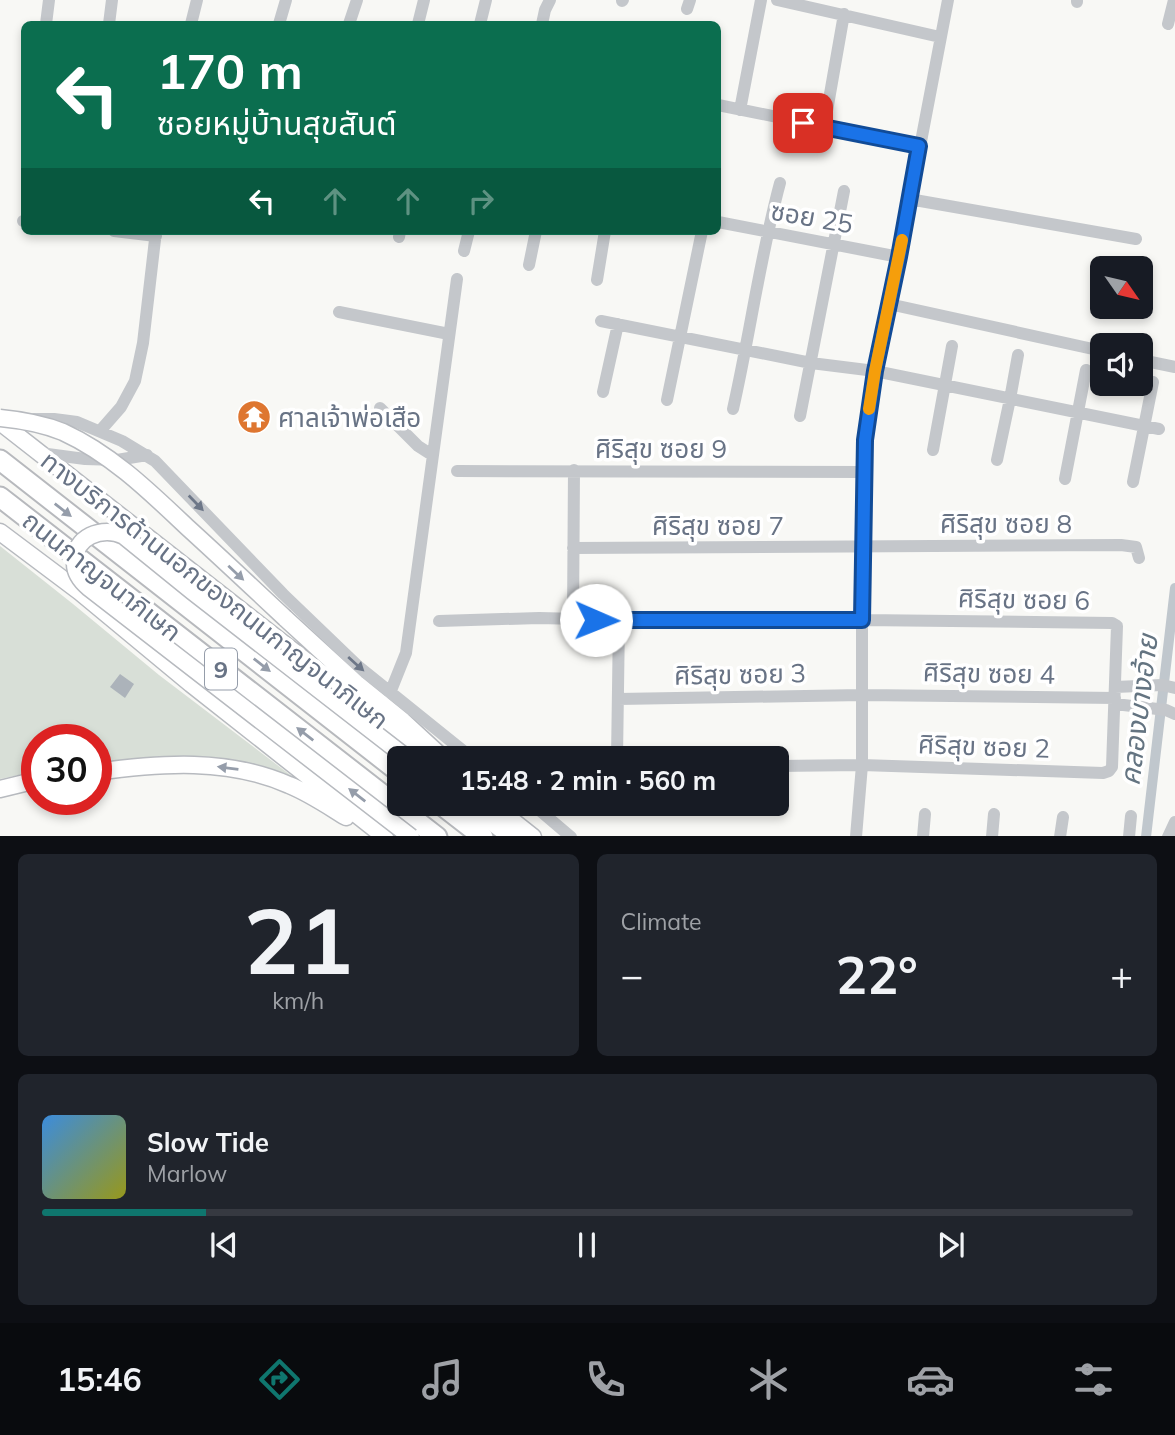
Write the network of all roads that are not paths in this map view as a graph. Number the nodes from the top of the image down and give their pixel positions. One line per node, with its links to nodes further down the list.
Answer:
1 (49, 0): 14 (street)
2 (112, 0): 15 (street)
3 (197, 0): 16 (street)
4 (286, 0): 17 (street)
5 (357, 0): 18 (street)
6 (424, 0): 19 (street)
7 (486, 0): 20 (street)
8 (551, 0): 21 (street)
9 (761, 0): 25 (street)
10 (777, 0): 13 (street)
11 (948, 0): 23 (street)
12 (1174, 0): 22 (street)
13 (844, 14): 23 (street); 26 (street)
14 (46, 21)
15 (109, 21)
16 (192, 21)
17 (280, 21)
18 (350, 21)
19 (419, 21)
20 (481, 21)
21 (543, 21)
22 (1168, 24)
23 (940, 37): 27 (street)
24 (721, 106): 25 (street)
25 (740, 110): 26 (street)
26 (824, 128): 27 (street)
27 (919, 146): 30 (street)
28 (780, 183): 32 (street)
29 (844, 191): 39 (street)
30 (909, 199): 38 (street); 41 (street)
31 (721, 223): 32 (street, ซอย 25)
32 (767, 232): 39 (street, ซอย 25); 53 (street)
33 (156, 235): 72 (street)
34 (468, 235): 40 (street)
35 (535, 235): 42 (street)
36 (604, 235): 44 (street)
37 (701, 235): 50 (street)
38 (1136, 239)
39 (833, 244): 41 (street, ซอย 25); 55 (street)
40 (464, 251)
41 (899, 257): 45 (street)
42 (529, 265)
43 (457, 279): 49 (street)
44 (597, 279)
45 (889, 304): 52 (street); 59 (street)
46 (339, 312): 49 (street)
47 (601, 321): 48 (street)
48 (618, 324): 50 (street); 61 (street)
49 (449, 334): 76 (street)
50 (681, 337): 53 (street); 64 (street)
51 (952, 346): 60 (street)
52 (1090, 348)
53 (746, 351): 55 (street); 66 (street)
54 (1018, 355): 63 (street)
55 (811, 363): 59 (street); 68 (street)
56 (1153, 363): 57 (street)
57 (1175, 368)
58 (1086, 370): 67 (street)
59 (875, 371): 60 (street); 81 (street)
60 (945, 386): 63 (street); 73 (street)
61 (603, 392)
62 (1150, 396): 70 (street)
63 (1010, 399): 67 (street); 77 (street)
64 (667, 400)
65 (380, 408): 76 (street)
66 (733, 409)
67 (1077, 412): 70 (street); 82 (street)
68 (800, 416)
69 (3, 424): 72 (street); 74 (main road, ทางบริการด้านนอกของถนนกาญจนาภิเษก); 101 (main road, one-way to 101, bridge)
70 (1143, 425): 71 (street); 83 (street)
71 (1158, 429)
72 (100, 431): 75 (street)
73 (933, 450)
74 (40, 453): 75 (street); 100 (main road, ทางบริการด้านนอกของถนนกาญจนาภิเษก)
75 (147, 455): 94 (street, one-way to 94)
76 (432, 455): 94 (street)
77 (997, 460)
78 (5, 464): 104 (highway, ถนนกาญจนาภิเษก / 9, one-way to 104)
79 (575, 470): 80 (street, ศิริสุข ซอย 9); 81 (street, ศิริสุข ซอย 9); 87 (street)
80 (457, 471)
81 (864, 472): 86 (street)
82 (1065, 479)
83 (1133, 482)
84 (3, 499): 123 (highway, ถนนกาญจนาภิเษก / 9, one-way to 84)
85 (2, 533): 121 (main road)
86 (864, 547): 87 (street, ศิริสุข ซอย 7); 88 (street, ศิริสุข ซอย 8); 91 (street)
87 (573, 548): 89 (street)
88 (1139, 558)
89 (573, 619): 90 (street); 92 (street)
90 (620, 620): 91 (street); 97 (street)
91 (862, 620): 95 (street); 96 (street, ศิริสุข ซอย 6)
92 (439, 621)
93 (1173, 687): 96 (street)
94 (390, 693): 102 (street)
95 (863, 695): 96 (street, ศิริสุข ซอย 4); 97 (street, ศิริสุข ซอย 3); 106 (street)
96 (1115, 696): 98 (street); 108 (street, ศิริสุข ซอย 6)
97 (618, 699): 103 (street)
98 (1171, 712)
99 (392, 746): 122 (main road, one-way to 99, bridge)
100 (415, 746)
101 (430, 746)
102 (457, 746)
103 (617, 746)
104 (387, 763)
105 (789, 765): 106 (street, ศิริสุข ซอย 2)
106 (862, 765): 108 (street, ศิริสุข ซอย 2); 128 (street)
107 (112, 770): 120 (main road, one-way to 107)
108 (1103, 773)
109 (21, 784): 110 (main road)
110 (0, 789)
111 (925, 814): 129 (street)
112 (994, 814): 130 (street)
113 (456, 816): 124 (highway)
114 (484, 816): 125 (main road)
115 (507, 816): 126 (main road)
116 (547, 816): 127 (street)
117 (1131, 816): 132 (street)
118 (1063, 817): 131 (street)
119 (1175, 821): 133 (street)
120 (378, 836)
121 (385, 836)
122 (411, 836)
123 (436, 836)
124 (483, 836)
125 (511, 836)
126 (533, 836)
127 (571, 836)
128 (856, 836)
129 (923, 836)
130 (992, 836)
131 (1060, 836)
132 (1129, 836)
133 (1168, 836)

